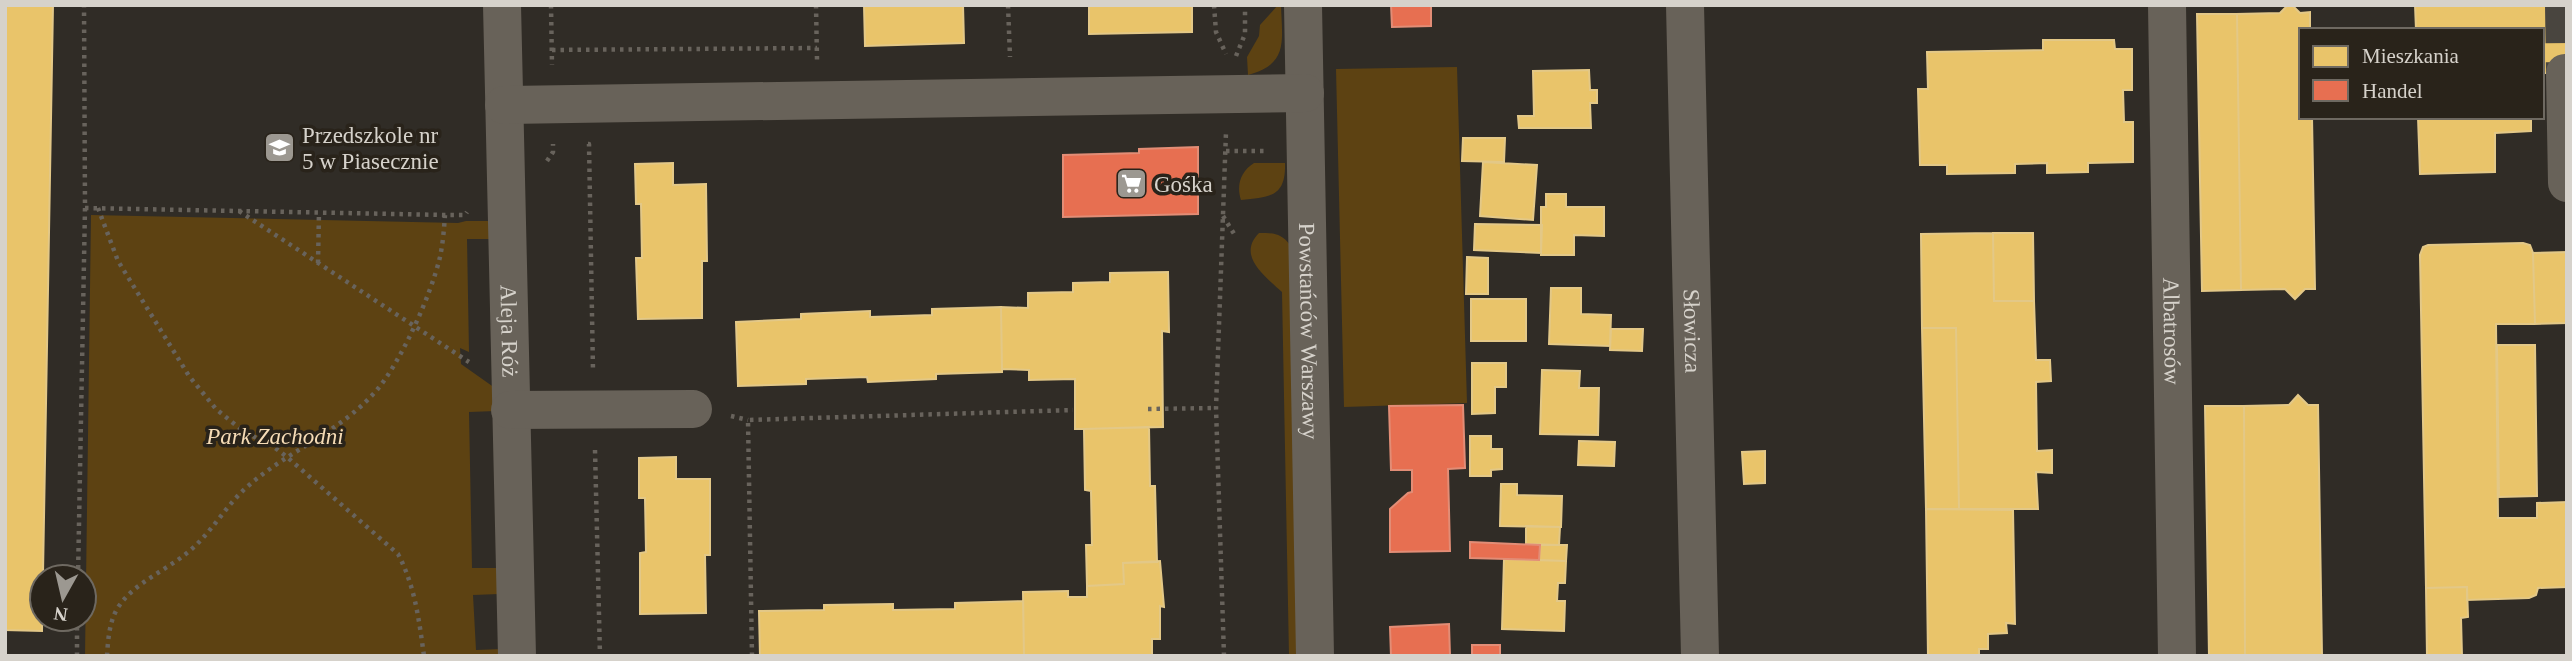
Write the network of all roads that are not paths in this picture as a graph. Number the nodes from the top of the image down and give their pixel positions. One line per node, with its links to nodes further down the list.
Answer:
1 (502, 5): 7 (street, Aleja Róż)
2 (1303, 5): 6 (street, Powstańców Warszawy)
3 (1685, 5): 13 (street, Słowicza)
4 (2167, 5): 14 (street, Albatrosów)
5 (2565, 73): 8 (street)
6 (1305, 93): 7 (street); 12 (street, Powstańców Warszawy)
7 (504, 105): 10 (street, Aleja Róż)
8 (2567, 183)
9 (693, 409): 10 (street)
10 (510, 410): 11 (street, Aleja Róż)
11 (517, 656)
12 (1315, 656)
13 (1700, 656)
14 (2177, 656)

